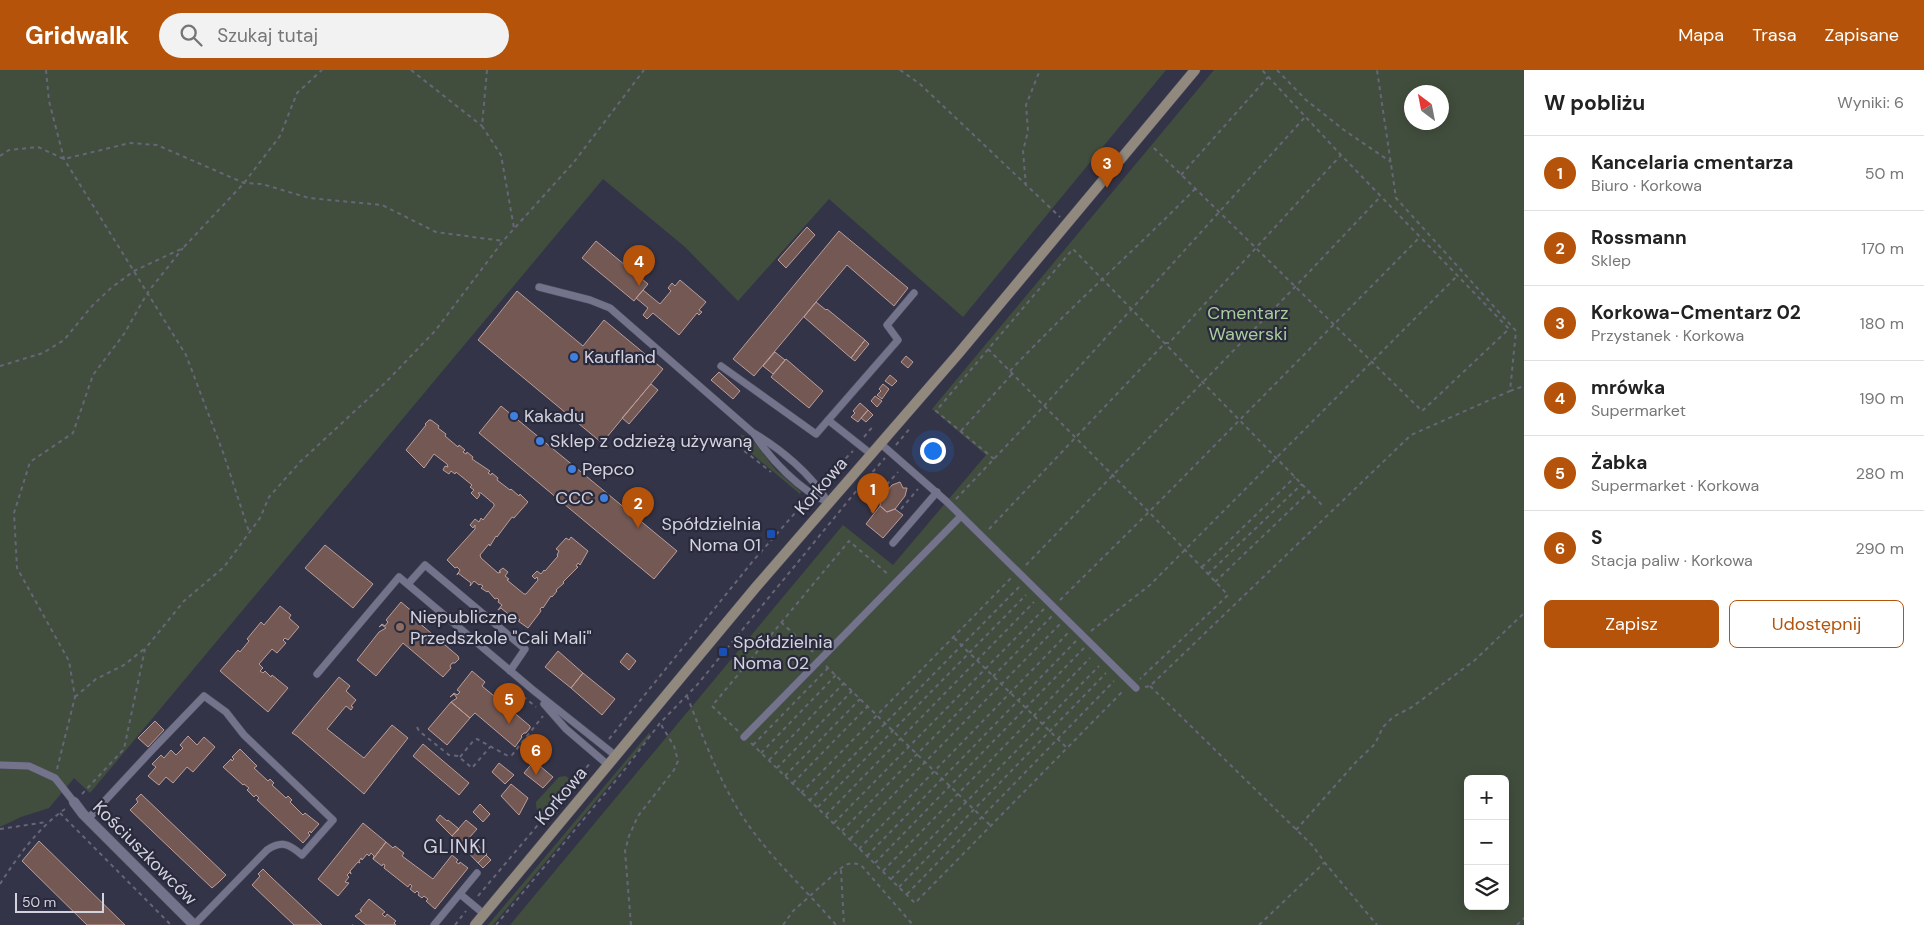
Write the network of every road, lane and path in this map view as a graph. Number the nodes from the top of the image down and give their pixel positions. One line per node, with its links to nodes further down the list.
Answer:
1 (46, 70): 18 (path)
2 (322, 70): 21 (path)
3 (411, 70): 14 (path)
4 (488, 70): 14 (path)
5 (644, 70): 27 (path)
6 (900, 70): 22 (path)
7 (1040, 70): 22 (path)
8 (1195, 70): 26 (street, Korkowa)
9 (1262, 70): 12 (path)
10 (1277, 70): 19 (path)
11 (1377, 70): 19 (path)
12 (1268, 76): 13 (path); 20 (path)
13 (1305, 117): 16 (path); 25 (path)
14 (482, 126): 27 (path)
15 (1154, 148): 20 (path)
16 (1341, 155): 24 (path); 31 (path)
17 (0, 156): 18 (path)
18 (64, 159): 21 (path); 32 (path)
19 (1391, 162): 49 (path)
20 (1181, 175): 23 (path)
21 (244, 183): 29 (path); 30 (path)
22 (1026, 186): 26 (path)
23 (1195, 189): 25 (path); 34 (path)
24 (1381, 196): 28 (path); 36 (path)
25 (1219, 213): 31 (path); 39 (path)
26 (1066, 224): 59 (street, Korkowa)
27 (514, 229): 29 (path)
28 (1420, 237): 33 (path); 40 (path)
29 (504, 241): 85 (path)
30 (183, 248): 32 (path); 37 (path)
31 (1256, 249): 36 (path); 41 (path)
32 (134, 271): 37 (path); 44 (path)
33 (1457, 276): 43 (path); 43 (path)
34 (1102, 279): 39 (path); 42 (path); 46 (path)
35 (539, 287): 55 (lane)
36 (1295, 287): 40 (path); 47 (path)
37 (148, 292): 85 (path); 127 (path)
38 (914, 293): 52 (lane)
39 (1131, 309): 41 (path); 50 (path)
40 (1333, 325): 43 (path); 51 (path)
41 (1165, 343): 47 (path); 56 (path)
42 (988, 349): 46 (path); 54 (path)
43 (1371, 362): 64 (path)
44 (0, 366)
45 (721, 366): 52 (lane)
46 (1011, 373): 50 (path); 54 (path)
47 (1203, 382): 51 (path); 68 (path)
48 (1524, 386): 49 (path)
49 (1510, 391): 180 (path)
50 (1044, 406): 56 (path); 63 (path)
51 (1239, 419): 64 (path); 83 (path)
52 (828, 420): 58 (lane)
53 (874, 425): 58 (path)
54 (961, 431): 63 (path)
55 (752, 432): 78 (lane); 78 (lane)
56 (1074, 438): 68 (path); 86 (path)
57 (731, 442): 66 (path)
58 (859, 444): 60 (lane); 70 (path)
59 (881, 444): 60 (street, Korkowa); 73 (lane)
60 (871, 454): 67 (street, Korkowa)
61 (885, 458): 62 (path)
62 (889, 458)
63 (994, 458): 79 (path)
64 (1276, 458): 69 (path); 88 (path)
65 (898, 468): 82 (path)
66 (773, 474)
67 (852, 475): 78 (street, Korkowa); 126 (path)
68 (1113, 475): 83 (path); 90 (path)
69 (1295, 477): 71 (path); 89 (path)
70 (821, 482)
71 (1302, 484): 74 (path); 91 (path)
72 (920, 486): 81 (path)
73 (937, 492): 79 (lane); 87 (lane)
74 (1309, 492): 80 (path); 94 (path)
75 (801, 496): 77 (path)
76 (806, 500): 77 (path)
77 (803, 502): 145 (path)
78 (828, 502): 152 (street, Korkowa)
79 (950, 505): 84 (lane)
80 (1323, 506)
81 (901, 508)
82 (871, 512)
83 (1150, 512): 88 (path); 98 (path)
84 (961, 516): 86 (lane); 93 (lane)
85 (249, 532): 106 (path)
86 (982, 536): 90 (lane)
87 (893, 543)
88 (1185, 549): 89 (path); 104 (path)
89 (1202, 567): 91 (path)
90 (1017, 572): 92 (lane); 103 (path)
91 (1208, 574): 94 (path)
92 (1026, 580): 96 (lane); 105 (path)
93 (896, 581): 101 (path); 110 (lane)
94 (1215, 582): 122 (path)
95 (408, 584): 115 (lane); 115 (lane); 116 (lane)
96 (1033, 588): 97 (lane); 108 (path)
97 (1041, 595): 98 (lane); 111 (path)
98 (1053, 607): 100 (lane); 114 (path); 119 (path)
99 (1524, 613): 180 (path)
100 (1065, 619): 102 (lane); 121 (path)
101 (781, 622): 110 (path); 141 (path)
102 (1073, 627): 104 (lane); 125 (path)
103 (953, 638): 105 (path); 133 (path)
104 (1085, 639): 107 (lane); 129 (path); 131 (path)
105 (961, 646): 108 (path); 136 (path)
106 (145, 649): 127 (path); 168 (path)
107 (1097, 651): 109 (lane); 134 (path)
108 (969, 653): 111 (path); 139 (path)
109 (1106, 658): 112 (lane); 137 (path)
110 (819, 659): 113 (path); 141 (lane)
111 (977, 661): 114 (path); 142 (path)
112 (1113, 666): 117 (lane); 140 (path)
113 (828, 668): 118 (path); 144 (path)
114 (985, 669): 119 (path); 146 (path)
115 (510, 671): 123 (lane)
116 (317, 674)
117 (1121, 674): 122 (lane); 143 (path)
118 (836, 675): 120 (path); 149 (path)
119 (993, 676): 121 (path); 150 (path)
120 (844, 683): 124 (path); 154 (path)
121 (1001, 684): 125 (path); 155 (path)
122 (1135, 687): 148 (path)
123 (533, 690): 145 (lane); 151 (lane)
124 (852, 691): 128 (path); 158 (path)
125 (1010, 693): 129 (path); 159 (path)
126 (687, 696): 135 (path); 194 (path)
127 (75, 697): 161 (path)
128 (860, 698): 130 (path); 160 (path)
129 (1018, 701): 131 (path); 162 (path)
130 (868, 706): 133 (path); 163 (path)
131 (1026, 709): 134 (path); 164 (path)
132 (546, 712): 147 (path)
133 (877, 715): 136 (path); 165 (path)
134 (1034, 716): 137 (path); 166 (path)
135 (660, 723): 204 (path); 205 (path)
136 (885, 723): 139 (path); 167 (path)
137 (1042, 724): 140 (path); 169 (path)
138 (417, 727): 153 (path)
139 (893, 731): 142 (path); 170 (path)
140 (1050, 732): 143 (path); 171 (path)
141 (744, 737): 144 (path)
142 (901, 738): 146 (path); 173 (path)
143 (1057, 739): 148 (path); 174 (path)
144 (753, 745): 149 (path)
145 (603, 746): 152 (lane)
146 (909, 746): 150 (path); 177 (path)
147 (490, 747): 153 (path); 153 (path)
148 (1067, 748): 178 (path)
149 (761, 753): 154 (path)
150 (917, 754): 155 (path); 181 (path)
151 (596, 755): 157 (lane); 196 (path)
152 (616, 756): 157 (street, Korkowa)
153 (460, 757)
154 (769, 761): 158 (path)
155 (925, 762): 159 (path); 182 (path)
156 (0, 765): 161 (lane)
157 (608, 765): 197 (street, Korkowa)
158 (776, 768): 160 (path)
159 (934, 770): 162 (path); 183 (path)
160 (784, 776): 163 (path)
161 (55, 778): 168 (lane)
162 (942, 779): 164 (path); 184 (path)
163 (792, 784): 165 (path)
164 (950, 786): 166 (path); 186 (path)
165 (801, 793): 167 (path)
166 (958, 794): 169 (path); 188 (path)
167 (810, 801): 170 (path)
168 (74, 802): 172 (path); 175 (street, Kościuszkowców)
169 (966, 802): 171 (path); 190 (path)
170 (818, 808): 173 (path)
171 (974, 810): 174 (path); 192 (path)
172 (59, 813): 176 (path); 199 (path)
173 (825, 816): 177 (path)
174 (982, 817): 178 (path); 195 (path)
175 (88, 819): 200 (street, Kościuszkowców); 200 (lane)
176 (49, 822): 179 (path); 191 (path)
177 (834, 824): 181 (path)
178 (991, 826): 195 (path)
179 (0, 829)
180 (1296, 830): 185 (path)
181 (841, 832): 182 (path)
182 (850, 840): 183 (path)
183 (859, 849): 184 (path)
184 (867, 856): 186 (path)
185 (1324, 863): 210 (path); 211 (path)
186 (874, 864): 188 (path)
187 (840, 869): 194 (path); 208 (path); 209 (path)
188 (882, 872): 190 (path)
189 (477, 873): 193 (lane)
190 (890, 879): 192 (path)
191 (0, 884)
192 (898, 887): 195 (path)
193 (460, 894): 196 (lane); 201 (lane)
194 (810, 895): 206 (path); 207 (path)
195 (906, 895)
196 (472, 904): 197 (lane); 202 (path)
197 (484, 914): 203 (street, Korkowa)
198 (1524, 918): 212 (path)
199 (171, 925)
200 (194, 925)
201 (434, 925)
202 (454, 925)
203 (475, 925)
204 (496, 925)
205 (631, 925)
206 (783, 925)
207 (836, 925)
208 (844, 925)
209 (913, 925)
210 (1259, 925)
211 (1377, 925)
212 (1517, 925)

